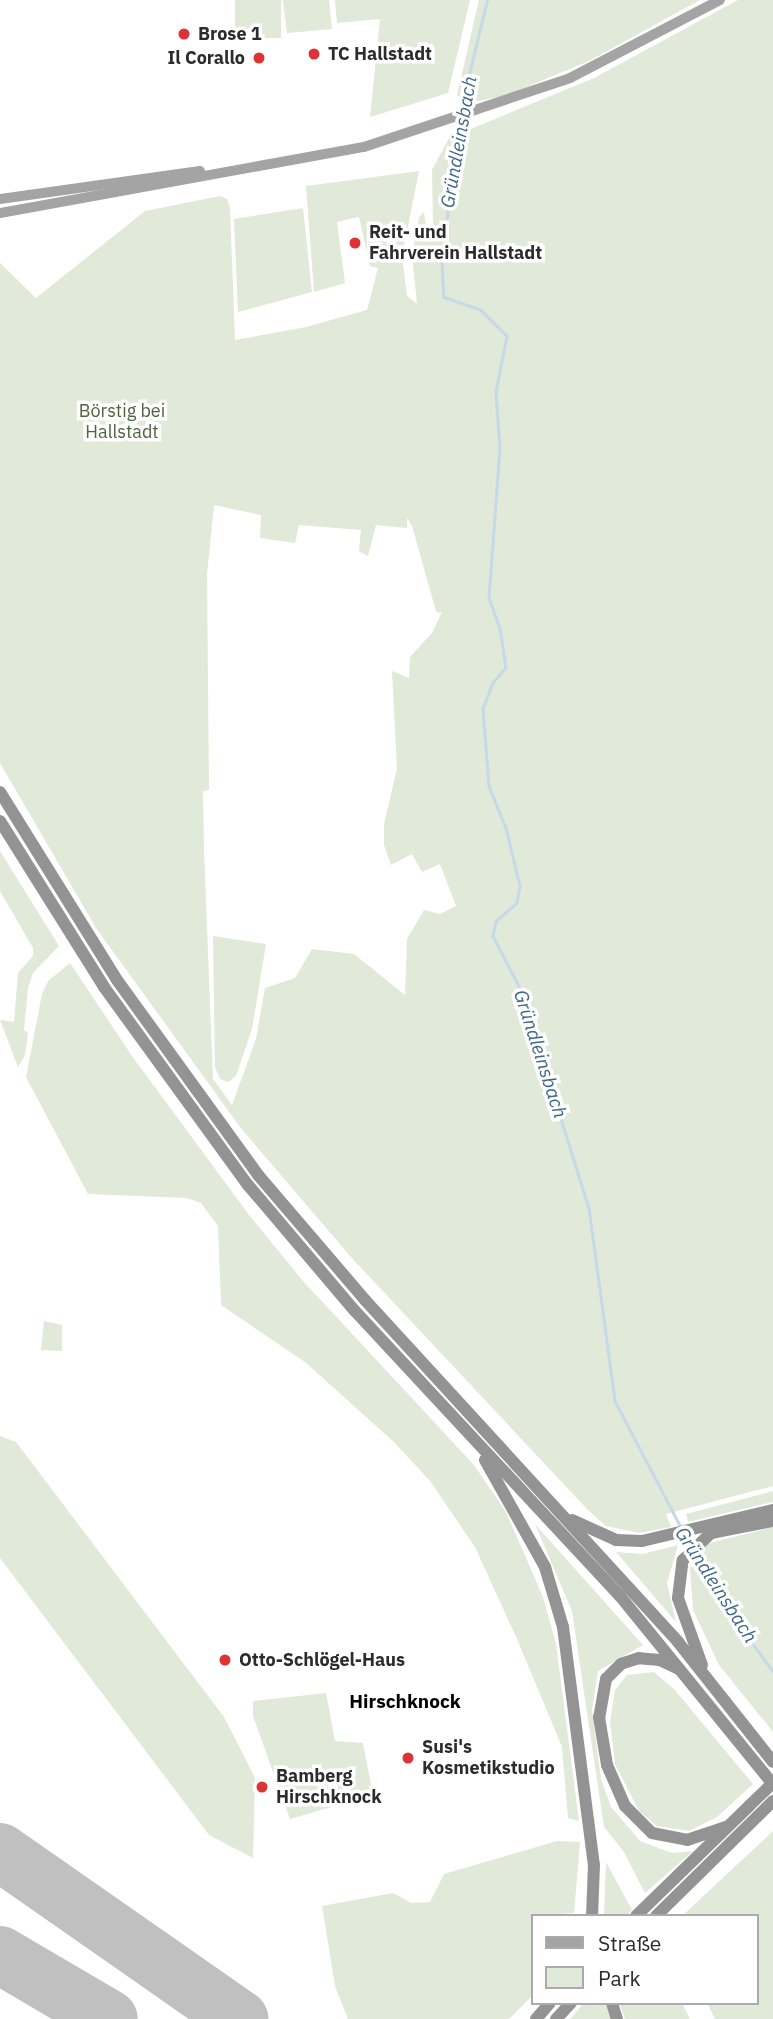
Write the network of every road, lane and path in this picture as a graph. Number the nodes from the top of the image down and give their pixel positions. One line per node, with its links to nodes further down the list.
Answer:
1 (720, 0): 2 (main road)
2 (396, 136): 3 (main road); 4 (main road)
3 (0, 199)
4 (0, 213)
5 (0, 792): 9 (highway)
6 (0, 821): 7 (highway)
7 (467, 1433): 11 (highway); 18 (highway)
8 (773, 1510): 9 (highway)
9 (563, 1515): 12 (highway)
10 (773, 1521): 12 (highway)
11 (687, 1674): 14 (highway); 17 (highway)
12 (707, 1678): 13 (highway)
13 (773, 1762)
14 (773, 1784): 16 (highway, bridge)
15 (773, 1801): 16 (highway)
16 (753, 1811): 17 (highway); 20 (highway)
17 (726, 1827): 19 (highway)
18 (592, 1914)
19 (638, 1914)
20 (658, 1914)
21 (548, 2005): 23 (highway)
22 (569, 2005): 24 (highway)
23 (536, 2019)
24 (556, 2019)

